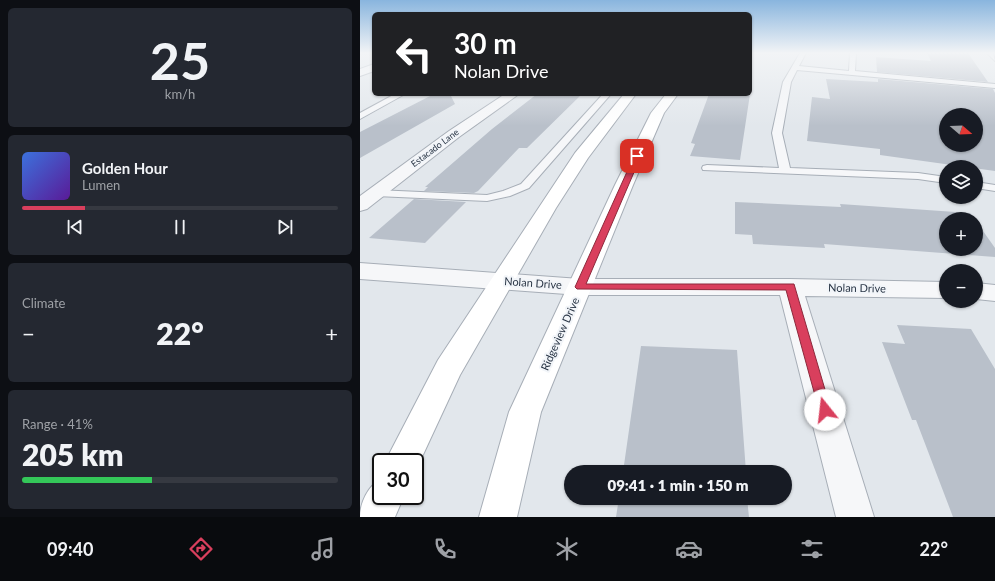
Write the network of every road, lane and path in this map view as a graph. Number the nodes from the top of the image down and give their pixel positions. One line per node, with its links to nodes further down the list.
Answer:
1 (790, 77): 11 (lane)
2 (897, 77): 3 (lane)
3 (995, 86)
4 (398, 96): 9 (lane)
5 (510, 96): 15 (street, Estacado Lane)
6 (605, 96): 15 (lane)
7 (628, 96): 18 (main road)
8 (671, 96): 19 (main road, Ridgeview Drive)
9 (360, 116)
10 (707, 168): 11 (lane)
11 (785, 170): 12 (lane)
12 (939, 179)
13 (983, 186): 14 (lane)
14 (995, 188)
15 (376, 193): 16 (street, Estacado Lane)
16 (360, 205)
17 (360, 271): 18 (street, Nolan Drive)
18 (502, 281): 19 (street, Nolan Drive); 24 (main road)
19 (580, 287): 20 (street, Nolan Drive); 27 (main road, Ridgeview Drive)
20 (790, 287): 21 (street, Nolan Drive); 28 (street)
21 (939, 290)
22 (983, 292): 23 (street)
23 (995, 293)
24 (406, 453)
25 (381, 505): 26 (main road)
26 (375, 517)
27 (498, 517)
28 (855, 517)

